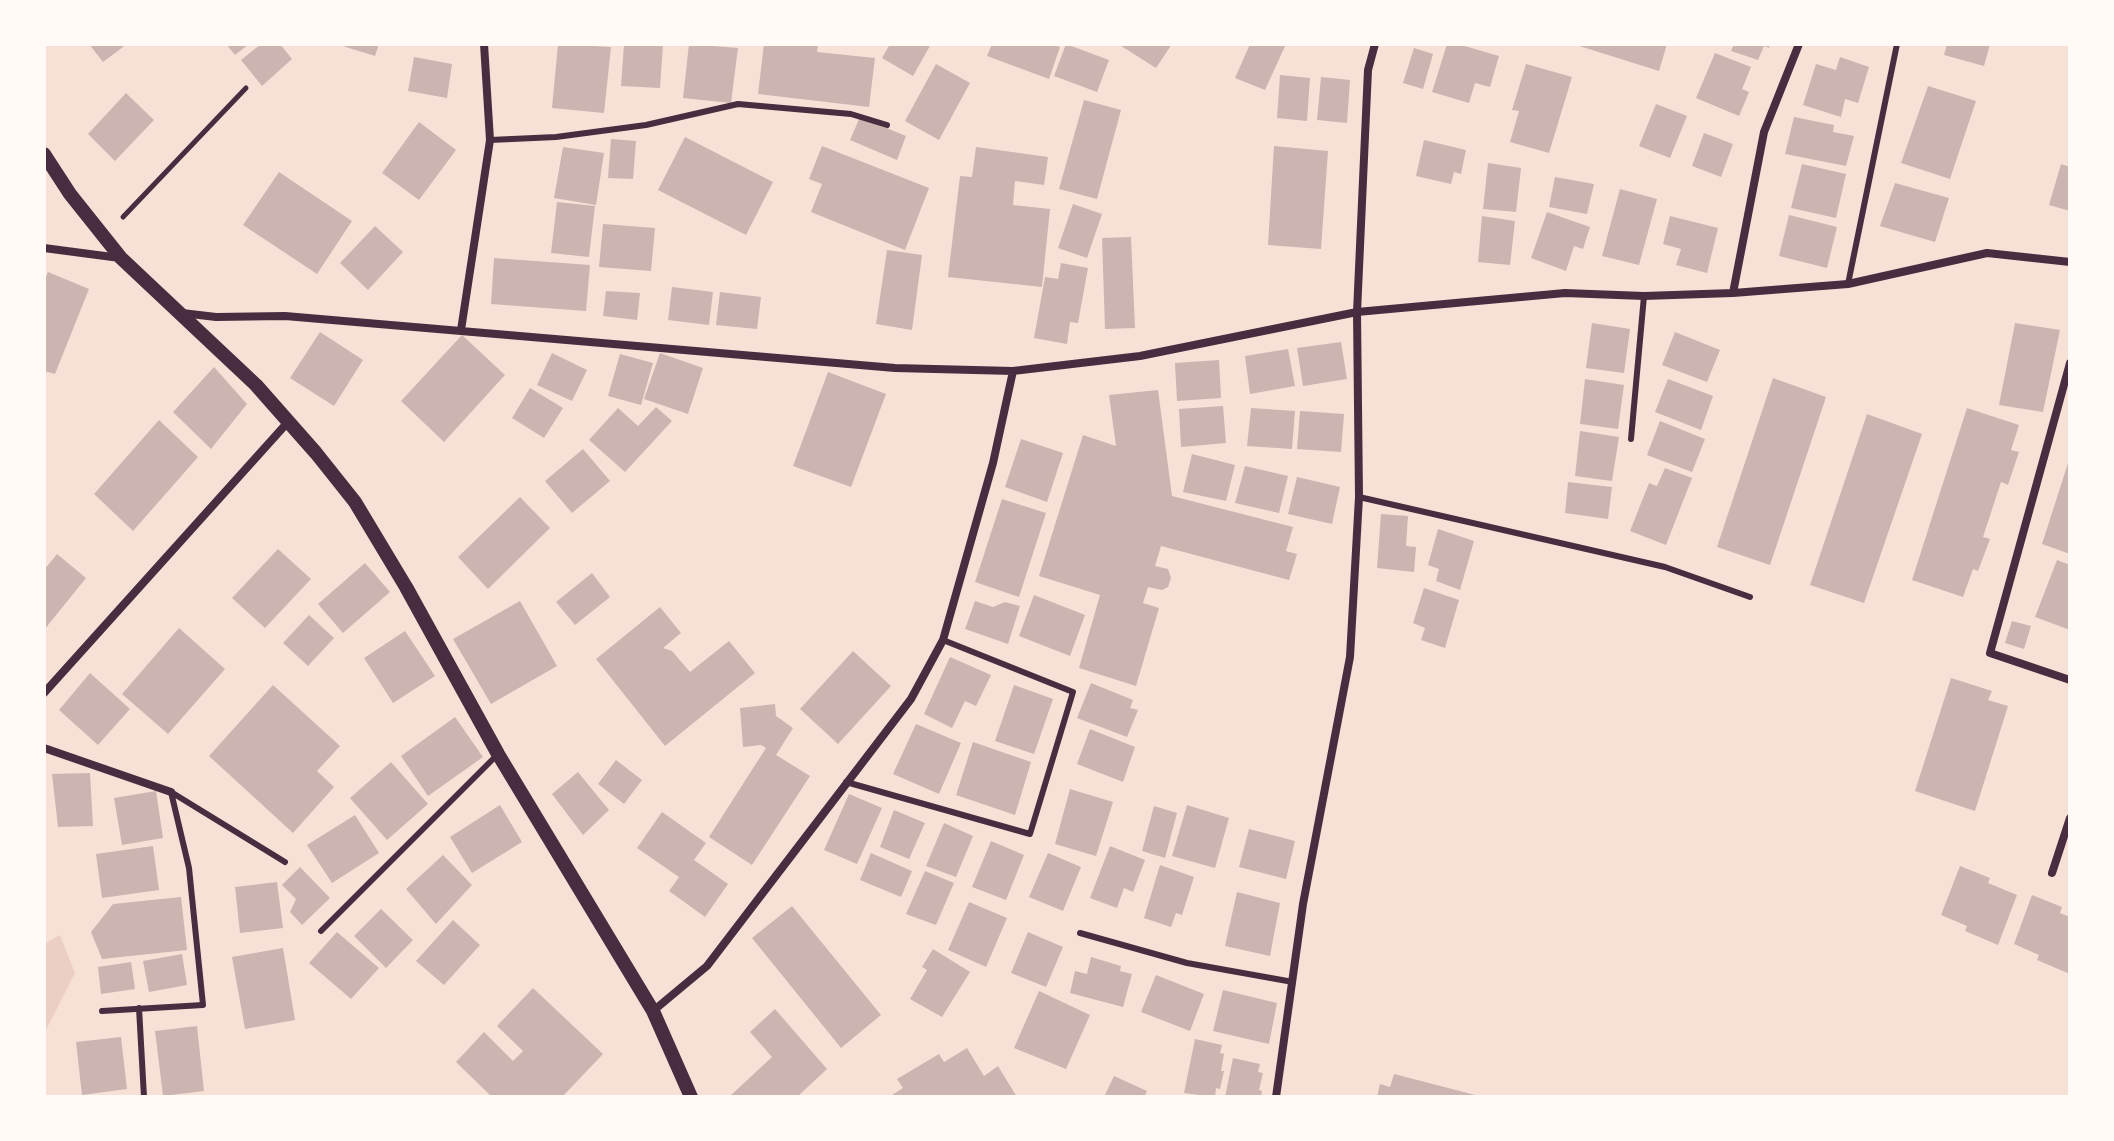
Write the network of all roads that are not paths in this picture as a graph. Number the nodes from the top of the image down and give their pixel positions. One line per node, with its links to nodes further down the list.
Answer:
1 (484, 44): 6 (street)
2 (1375, 44): 14 (street)
3 (1799, 44): 12 (street)
4 (1897, 44): 11 (lane)
5 (887, 125): 6 (lane)
6 (490, 140): 16 (street)
7 (44, 154): 9 (street)
8 (44, 248): 9 (street)
9 (121, 258): 15 (street)
10 (2070, 262): 11 (street)
11 (1848, 284): 12 (street)
12 (1733, 293): 13 (street)
13 (1644, 296): 14 (street); 20 (lane)
14 (1357, 312): 18 (street); 21 (street)
15 (182, 313): 16 (street); 19 (street)
16 (461, 330): 18 (street)
17 (2070, 363): 24 (street)
18 (1013, 371): 23 (street)
19 (288, 422): 25 (street); 27 (street)
20 (1631, 439)
21 (1359, 497): 22 (lane); 35 (street)
22 (1750, 597)
23 (943, 640): 28 (street); 28 (lane)
24 (2070, 680)
25 (44, 693)
26 (44, 748): 29 (street)
27 (498, 754): 33 (lane); 38 (street)
28 (846, 782): 38 (street)
29 (171, 792): 31 (lane); 36 (lane)
30 (2070, 818): 32 (street)
31 (285, 862)
32 (2052, 873)
33 (321, 931)
34 (1080, 933): 35 (lane)
35 (1293, 982): 41 (street)
36 (139, 1008): 37 (lane); 39 (lane)
37 (102, 1011)
38 (653, 1011): 40 (street)
39 (144, 1097)
40 (691, 1097)
41 (1276, 1097)

